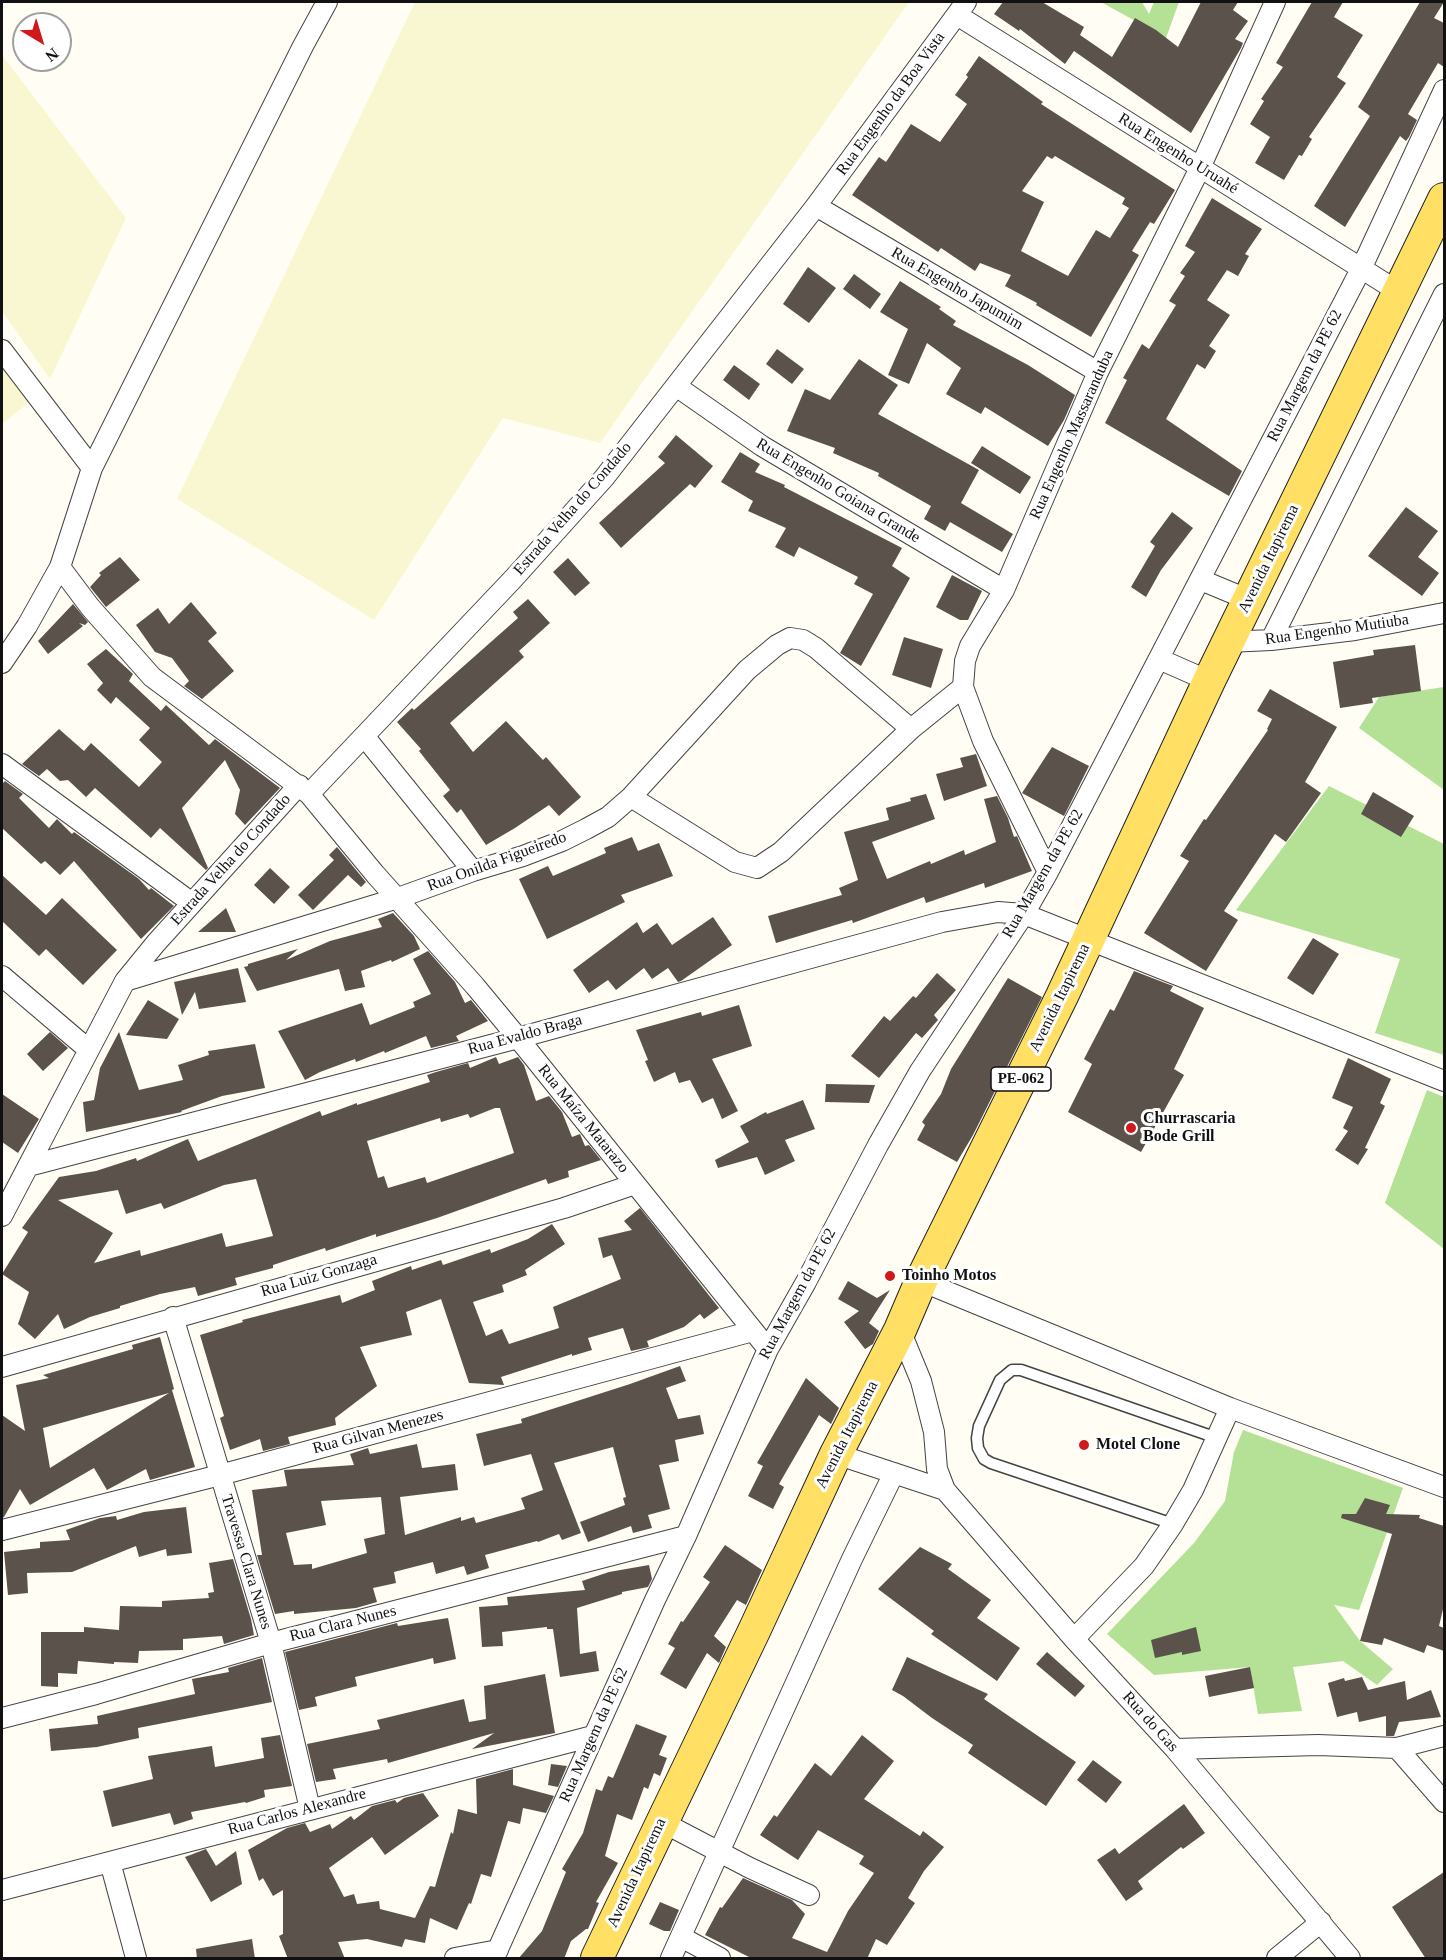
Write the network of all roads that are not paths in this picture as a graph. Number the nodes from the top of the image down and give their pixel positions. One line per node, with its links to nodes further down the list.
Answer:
1 (327, 2): 14 (street)
2 (1275, 2): 5 (street, Rua Engenho Massaranduba)
3 (961, 8): 5 (street, Rua Engenho Uruahé); 7 (street, Rua Engenho da Boa Vista)
4 (1444, 90): 8 (street, Rua Margem da PE 62)
5 (1200, 168): 8 (street, Rua Engenho Uruahé); 12 (street, Rua Engenho Massaranduba)
6 (1444, 199): 9 (main road, Avenida Itapirema / PE-062)
7 (816, 206): 12 (street, Rua Engenho Japumim); 13 (street, Estrada Velha do Condado)
8 (1361, 268): 9 (street, Rua Engenho Uruahé); 16 (street, Rua Margem da PE 62)
9 (1400, 292): 18 (main road, Avenida Itapirema / PE-062)
10 (1444, 294): 20 (street)
11 (2, 350): 14 (street)
12 (1098, 372): 17 (street, Rua Engenho Massaranduba)
13 (675, 386): 17 (street, Rua Engenho Goiana Grande); 27 (street, Estrada Velha do Condado)
14 (92, 468): 15 (street)
15 (60, 567): 23 (street); 29 (street, Estrada Velha do Condado)
16 (1201, 579): 18 (street); 22 (street, Rua Margem da PE 62)
17 (1004, 590): 25 (street, Rua Engenho Massaranduba)
18 (1249, 600): 21 (main road, Avenida Itapirema / PE-062)
19 (1444, 613): 20 (street, Rua Engenho Mutiuba)
20 (1271, 640): 21 (street, Rua Engenho Mutiuba)
21 (1228, 642): 24 (main road, Avenida Itapirema / PE-062)
22 (1159, 658): 24 (street); 32 (street, Rua Margem da PE 62)
23 (2, 663)
24 (1209, 681): 36 (main road, Avenida Itapirema / PE-062)
25 (963, 687): 26 (street); 32 (street, Rua Engenho Massaranduba)
26 (911, 729): 30 (street); 30 (street, Rua Onilda Figueiredo)
27 (364, 736): 29 (street, Estrada Velha do Condado); 31 (street)
28 (2, 764): 34 (street)
29 (304, 789): 33 (street, Rua Maíza Matarazo); 34 (street, Estrada Velha do Condado)
30 (631, 797): 31 (street, Rua Onilda Figueiredo)
31 (473, 871): 33 (street, Rua Onilda Figueiredo)
32 (1048, 872): 35 (street, Rua Margem da PE 62)
33 (398, 898): 38 (street, Rua Onilda Figueiredo); 39 (street, Rua Maíza Matarazo)
34 (192, 903): 38 (street, Estrada Velha do Condado)
35 (1024, 914): 36 (street, Rua Evaldo Braga); 39 (street, Rua Evaldo Braga); 49 (street, Rua Margem da PE 62)
36 (1089, 940): 41 (street, Rua Evaldo Braga); 45 (main road, Avenida Itapirema / PE-062)
37 (2, 976): 40 (street)
38 (125, 981): 40 (street, Estrada Velha do Condado)
39 (518, 1038): 42 (street, Rua Evaldo Braga); 43 (street, Rua Maíza Matarazo)
40 (89, 1050): 42 (street, Estrada Velha do Condado)
41 (1444, 1082)
42 (28, 1166): 44 (street, Estrada Velha do Condado)
43 (635, 1184): 46 (street, Rua Luiz Gonzaga); 48 (street, Rua Maíza Matarazo)
44 (4, 1206)
45 (921, 1281): 47 (main road, Avenida Itapirema / PE-062); 51 (street)
46 (173, 1317): 50 (street, Rua Luiz Gonzaga); 55 (street, Travessa Clara Nunes)
47 (900, 1330): 53 (main road, Avenida Itapirema / PE-062); 57 (street, Rua do Gas)
48 (753, 1331): 49 (street, Rua Maíza Matarazo); 55 (street, Rua Gilvan Menezes)
49 (768, 1349): 60 (street, Rua Margem da PE 62)
50 (2, 1367)
51 (1230, 1408): 52 (street); 56 (street)
52 (1217, 1438): 58 (street); 58 (lane)
53 (836, 1454): 54 (street); 70 (main road, Avenida Itapirema / PE-062)
54 (894, 1473): 57 (street); 71 (street)
55 (220, 1475): 59 (street, Rua Gilvan Menezes); 62 (street, Travessa Clara Nunes)
56 (1444, 1487)
57 (945, 1490): 61 (street, Rua do Gas)
58 (1173, 1524): 61 (street)
59 (2, 1530)
60 (686, 1536): 62 (street, Rua Clara Nunes); 64 (street, Rua Margem da PE 62)
61 (1074, 1639): 67 (street, Rua do Gas)
62 (271, 1643): 63 (street, Rua Clara Nunes); 69 (street, Travessa Clara Nunes)
63 (2, 1718)
64 (593, 1736): 69 (street, Rua Carlos Alexandre); 77 (street, Rua Margem da PE 62)
65 (1444, 1736): 66 (street)
66 (1397, 1748): 67 (street); 68 (street)
67 (1175, 1749): 75 (street, Rua do Gas)
68 (1444, 1802)
69 (310, 1809): 72 (street, Rua Carlos Alexandre)
70 (662, 1822): 71 (street); 80 (main road, Avenida Itapirema / PE-062)
71 (719, 1851): 74 (street); 76 (street)
72 (110, 1862): 73 (street, Rua Carlos Alexandre); 78 (street)
73 (2, 1890)
74 (809, 1895)
75 (1321, 1923): 83 (street); 84 (street, Rua do Gas)
76 (681, 1937): 81 (street); 82 (street)
77 (496, 1954): 79 (street)
78 (136, 1959)
79 (455, 1959)
80 (597, 1959)
81 (671, 1959)
82 (720, 1959)
83 (1277, 1959)
84 (1350, 1959)

